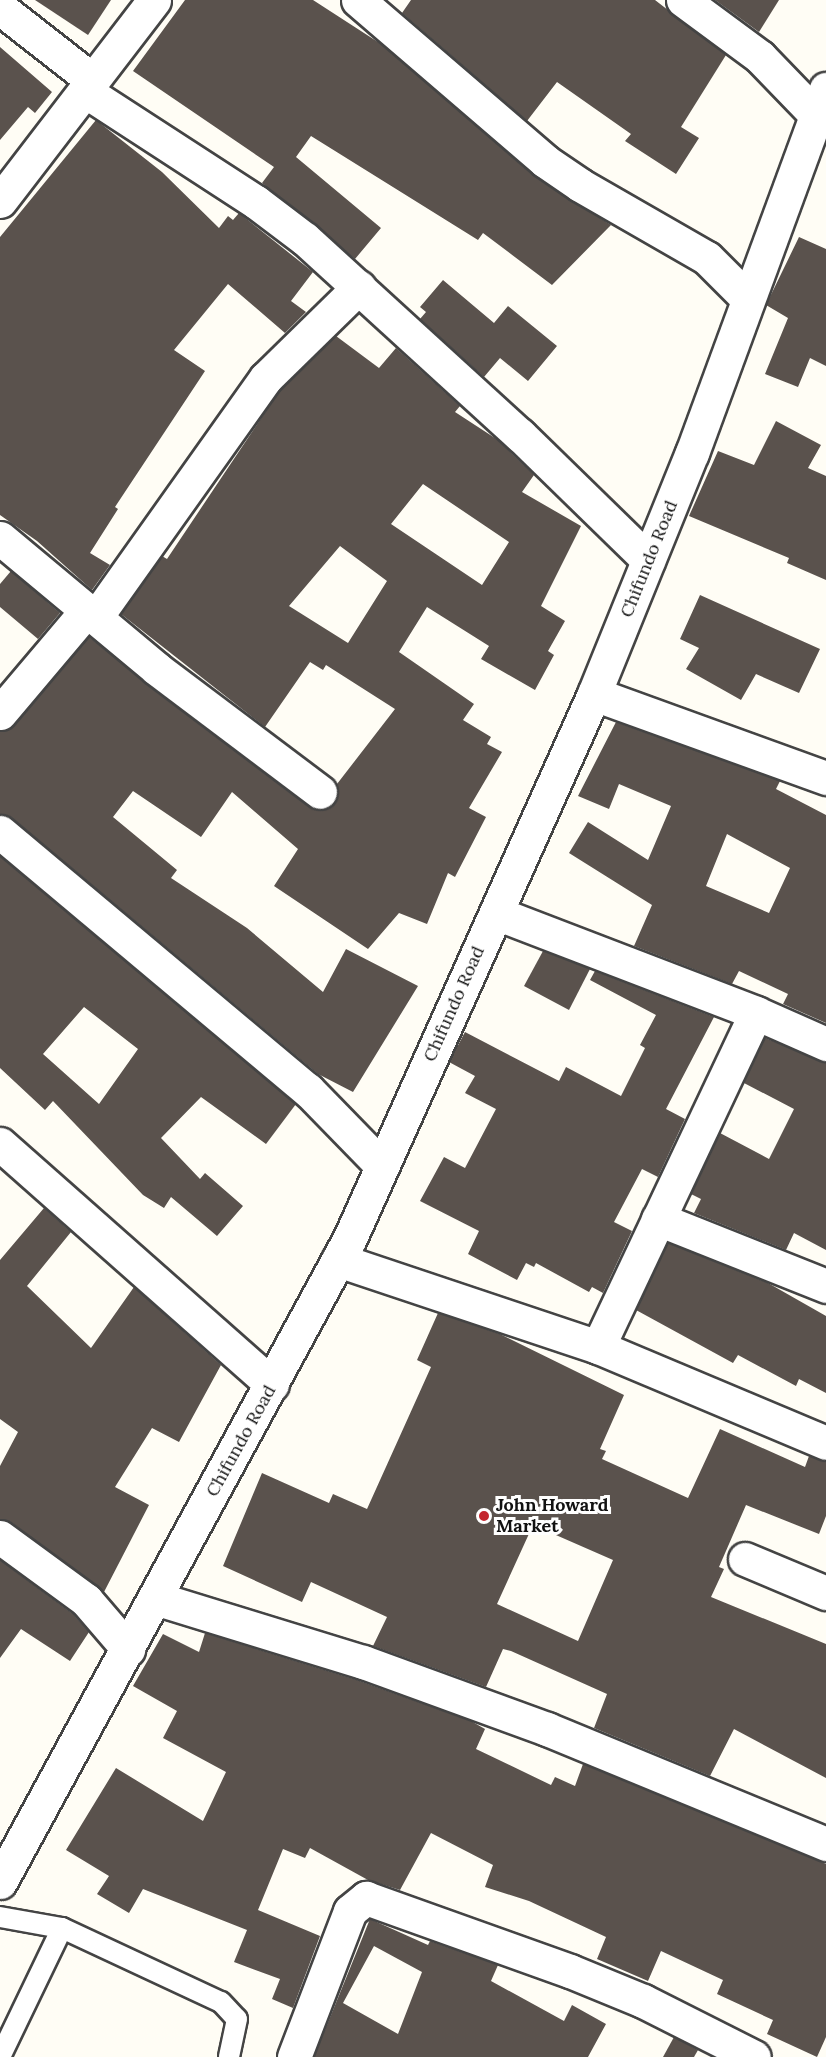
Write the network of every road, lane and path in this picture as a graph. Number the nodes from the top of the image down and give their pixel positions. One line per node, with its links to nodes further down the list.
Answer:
1 (154, 0): 5 (street)
2 (358, 0): 9 (street)
3 (683, 0): 6 (street)
4 (0, 8): 5 (street)
5 (88, 86): 7 (street); 8 (street)
6 (821, 102): 9 (street, Chifundo Road)
7 (0, 201)
8 (359, 288): 11 (street); 12 (street)
9 (748, 299): 11 (street, Chifundo Road)
10 (0, 538): 12 (street)
11 (648, 560): 13 (street, Chifundo Road)
12 (91, 614): 14 (street); 16 (street)
13 (594, 694): 15 (street); 18 (street, Chifundo Road)
14 (0, 713)
15 (826, 778)
16 (320, 792)
17 (0, 832): 22 (street)
18 (496, 913): 19 (street); 22 (street, Chifundo Road)
19 (756, 1012): 20 (street); 23 (street)
20 (826, 1044)
21 (0, 1144): 27 (street)
22 (382, 1166): 24 (street, Chifundo Road)
23 (658, 1219): 25 (street); 26 (street)
24 (338, 1260): 26 (street); 27 (street, Chifundo Road)
25 (826, 1286)
26 (598, 1347): 28 (street)
27 (272, 1385): 32 (street, Chifundo Road)
28 (826, 1443)
29 (0, 1537): 33 (street)
30 (746, 1559): 31 (street)
31 (826, 1593)
32 (155, 1598): 33 (street, Chifundo Road); 34 (street)
33 (128, 1649): 35 (street, Chifundo Road)
34 (826, 1844)
35 (0, 1882)
36 (0, 1917): 37 (lane)
37 (62, 1928): 38 (lane); 39 (lane)
38 (0, 2057)
39 (229, 2057)
40 (294, 2057): 41 (street)
41 (754, 2057)

